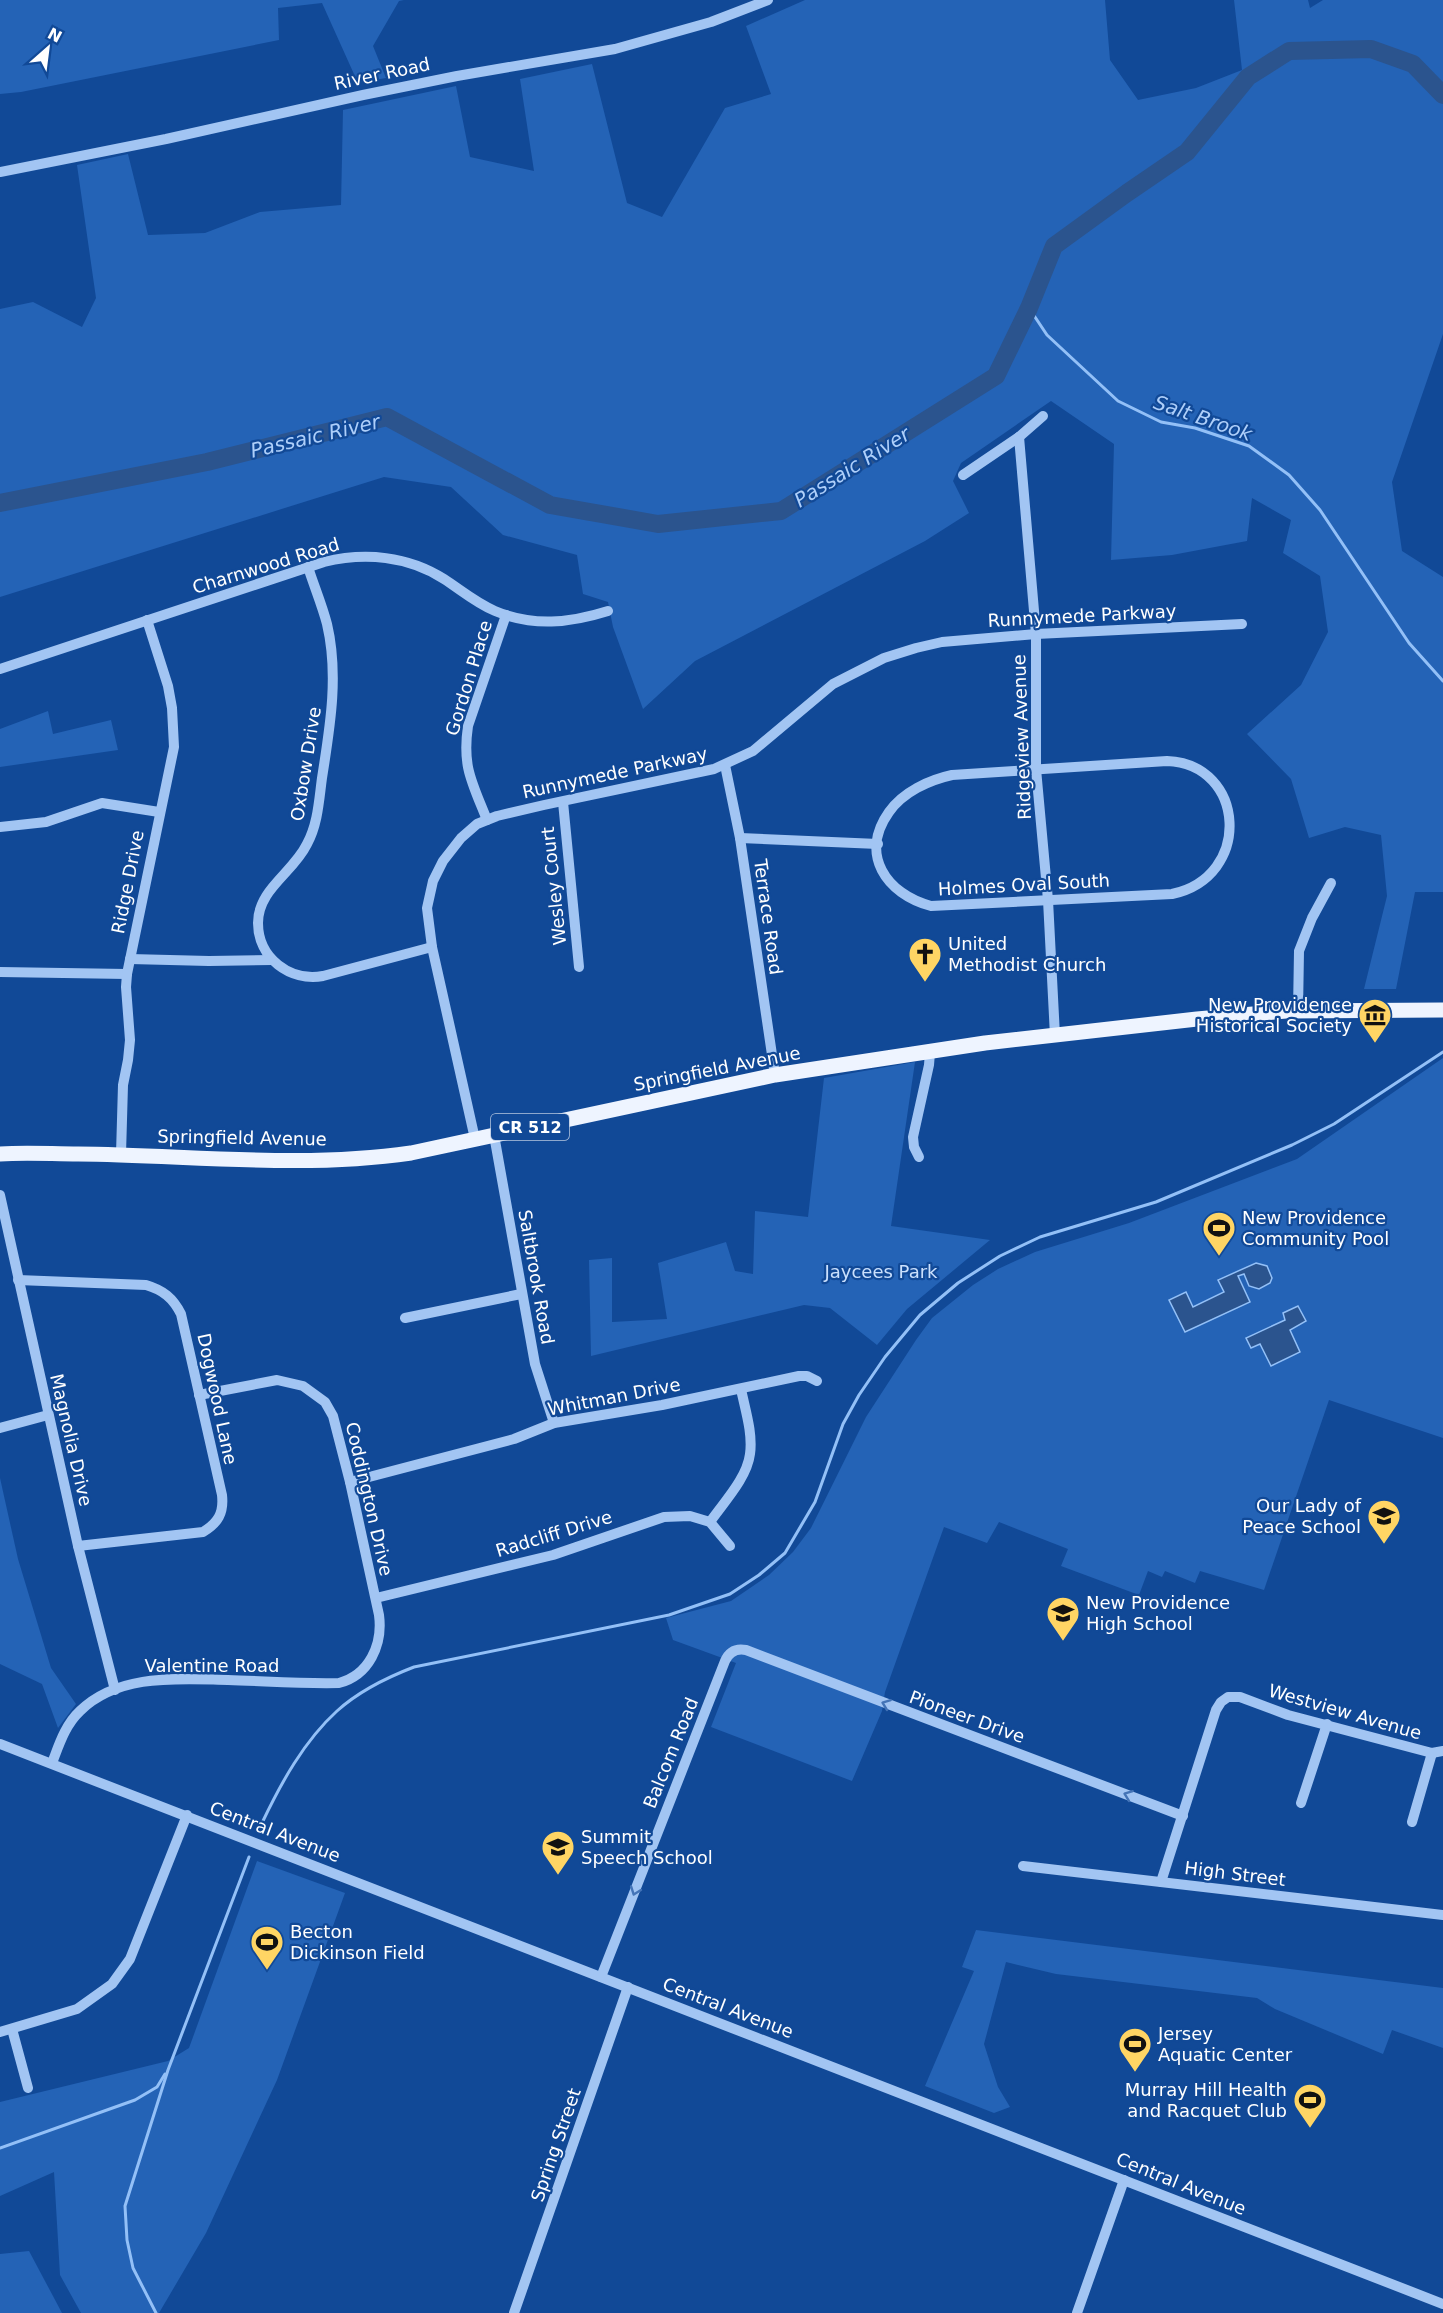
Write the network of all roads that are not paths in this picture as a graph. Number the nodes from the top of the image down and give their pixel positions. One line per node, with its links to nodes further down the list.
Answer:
1 (768, 0): 2 (street, River Road)
2 (0, 172)
3 (1043, 416): 4 (street)
4 (1019, 437): 5 (street); 11 (street, Ridgeview Avenue)
5 (963, 475)
6 (308, 567): 8 (street, Charnwood Road); 9 (street, Charnwood Road); 25 (street, Oxbow Drive)
7 (608, 611): 8 (street, Charnwood Road)
8 (506, 615): 17 (street, Gordon Place)
9 (147, 620): 12 (street, Charnwood Road); 16 (street, Ridge Drive)
10 (1242, 624): 11 (street, Runnymede Parkway)
11 (1036, 633): 13 (street, Runnymede Parkway); 14 (street, Ridgeview Avenue)
12 (0, 669)
13 (725, 765): 15 (street, Runnymede Parkway); 19 (street, Terrace Road)
14 (1036, 770): 20 (street); 22 (street, Ridgeview Avenue); 22 (street, Holmes Oval South)
15 (563, 802): 17 (street, Runnymede Parkway); 26 (street, Wesley Court)
16 (159, 812): 18 (street); 24 (street, Ridge Drive)
17 (487, 820): 23 (street, Runnymede Parkway)
18 (0, 827)
19 (740, 838): 20 (street); 33 (street, Terrace Road)
20 (878, 844): 22 (street, Holmes Oval South)
21 (1331, 883): 30 (street)
22 (1048, 900): 31 (street, Ridgeview Avenue)
23 (432, 947): 25 (street); 35 (street, Runnymede Parkway)
24 (130, 958): 25 (street); 28 (street, Ridge Drive)
25 (272, 960)
26 (579, 967)
27 (0, 972): 28 (street)
28 (127, 975): 37 (street, Ridge Drive)
29 (1443, 1010): 30 (main road, Springfield Avenue / CR 512)
30 (1298, 1011): 31 (main road, Springfield Avenue / CR 512)
31 (1055, 1036): 32 (main road, Springfield Avenue / CR 512)
32 (930, 1052): 33 (main road, Springfield Avenue / CR 512); 38 (street)
33 (775, 1075): 34 (main road, Springfield Avenue / CR 512)
34 (494, 1135): 35 (main road, Springfield Avenue / CR 512); 41 (street, Saltbrook Road)
35 (475, 1139): 37 (main road, Springfield Avenue / CR 512)
36 (0, 1154): 37 (main road, Springfield Avenue / CR 512)
37 (121, 1154)
38 (919, 1157)
39 (0, 1195): 40 (street, Magnolia Drive)
40 (18, 1280): 45 (street, Dogwood Lane); 46 (street, Magnolia Drive)
41 (521, 1294): 42 (street); 47 (street, Saltbrook Road)
42 (405, 1318)
43 (817, 1381): 44 (street, Whitman Drive)
44 (741, 1389): 47 (street, Whitman Drive); 50 (street)
45 (199, 1395): 49 (street, Coddington Drive); 51 (street, Dogwood Lane)
46 (48, 1415): 48 (street); 51 (street, Magnolia Drive)
47 (554, 1423): 49 (street, Whitman Drive)
48 (0, 1428)
49 (350, 1482): 53 (street, Coddington Drive)
50 (710, 1522): 52 (street); 53 (street, Radcliff Drive)
51 (78, 1546): 56 (street, Magnolia Drive)
52 (730, 1546)
53 (376, 1598): 55 (street, Coddington Drive)
54 (741, 1649): 63 (street, Pioneer Drive, one-way to 54); 68 (street, Balcom Road, one-way to 68)
55 (339, 1683): 56 (street, Valentine Road)
56 (115, 1690): 60 (street, Valentine Road)
57 (1327, 1724): 59 (street, Westview Avenue); 61 (street); 63 (street, Westview Avenue)
58 (1, 1747): 60 (street, Central Avenue)
59 (1437, 1752): 64 (street)
60 (52, 1763): 62 (street, Central Avenue)
61 (1301, 1803)
62 (187, 1815): 68 (street, Central Avenue); 70 (street)
63 (1183, 1816): 66 (street)
64 (1412, 1822)
65 (1023, 1866): 66 (street, High Street)
66 (1161, 1882): 67 (street, High Street)
67 (1443, 1914)
68 (601, 1977): 69 (street, Central Avenue)
69 (628, 1987): 73 (street, Central Avenue); 75 (street, Spring Street)
70 (12, 2029): 71 (street); 72 (street)
71 (0, 2032)
72 (28, 2088)
73 (1124, 2180): 74 (street, Central Avenue); 76 (street)
74 (1443, 2304)
75 (514, 2313)
76 (1077, 2313)

